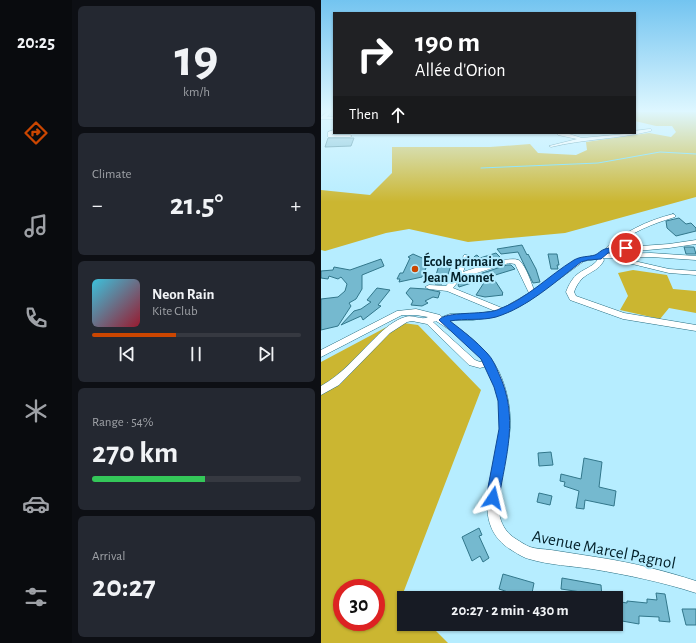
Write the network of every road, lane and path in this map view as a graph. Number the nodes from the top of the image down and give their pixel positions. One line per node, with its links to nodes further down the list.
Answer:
1 (570, 142): 2 (street)
2 (551, 146)
3 (673, 216): 6 (street)
4 (696, 242): 6 (street)
5 (465, 256): 10 (street)
6 (603, 256): 7 (street); 13 (street); 19 (street)
7 (625, 258): 8 (street); 9 (street)
8 (696, 258)
9 (696, 273)
10 (458, 276): 12 (street); 13 (street)
11 (429, 287): 12 (street)
12 (448, 289): 15 (street)
13 (534, 293): 14 (street)
14 (526, 299): 15 (street); 16 (street)
15 (492, 308): 16 (street); 17 (street)
16 (502, 311): 17 (street)
17 (480, 316): 18 (street)
18 (436, 320): 20 (street, Avenue Marcel Pagnol); 21 (street); 22 (street, Avenue Marcel Pagnol)
19 (696, 328)
20 (321, 354)
21 (321, 391)
22 (696, 587)

